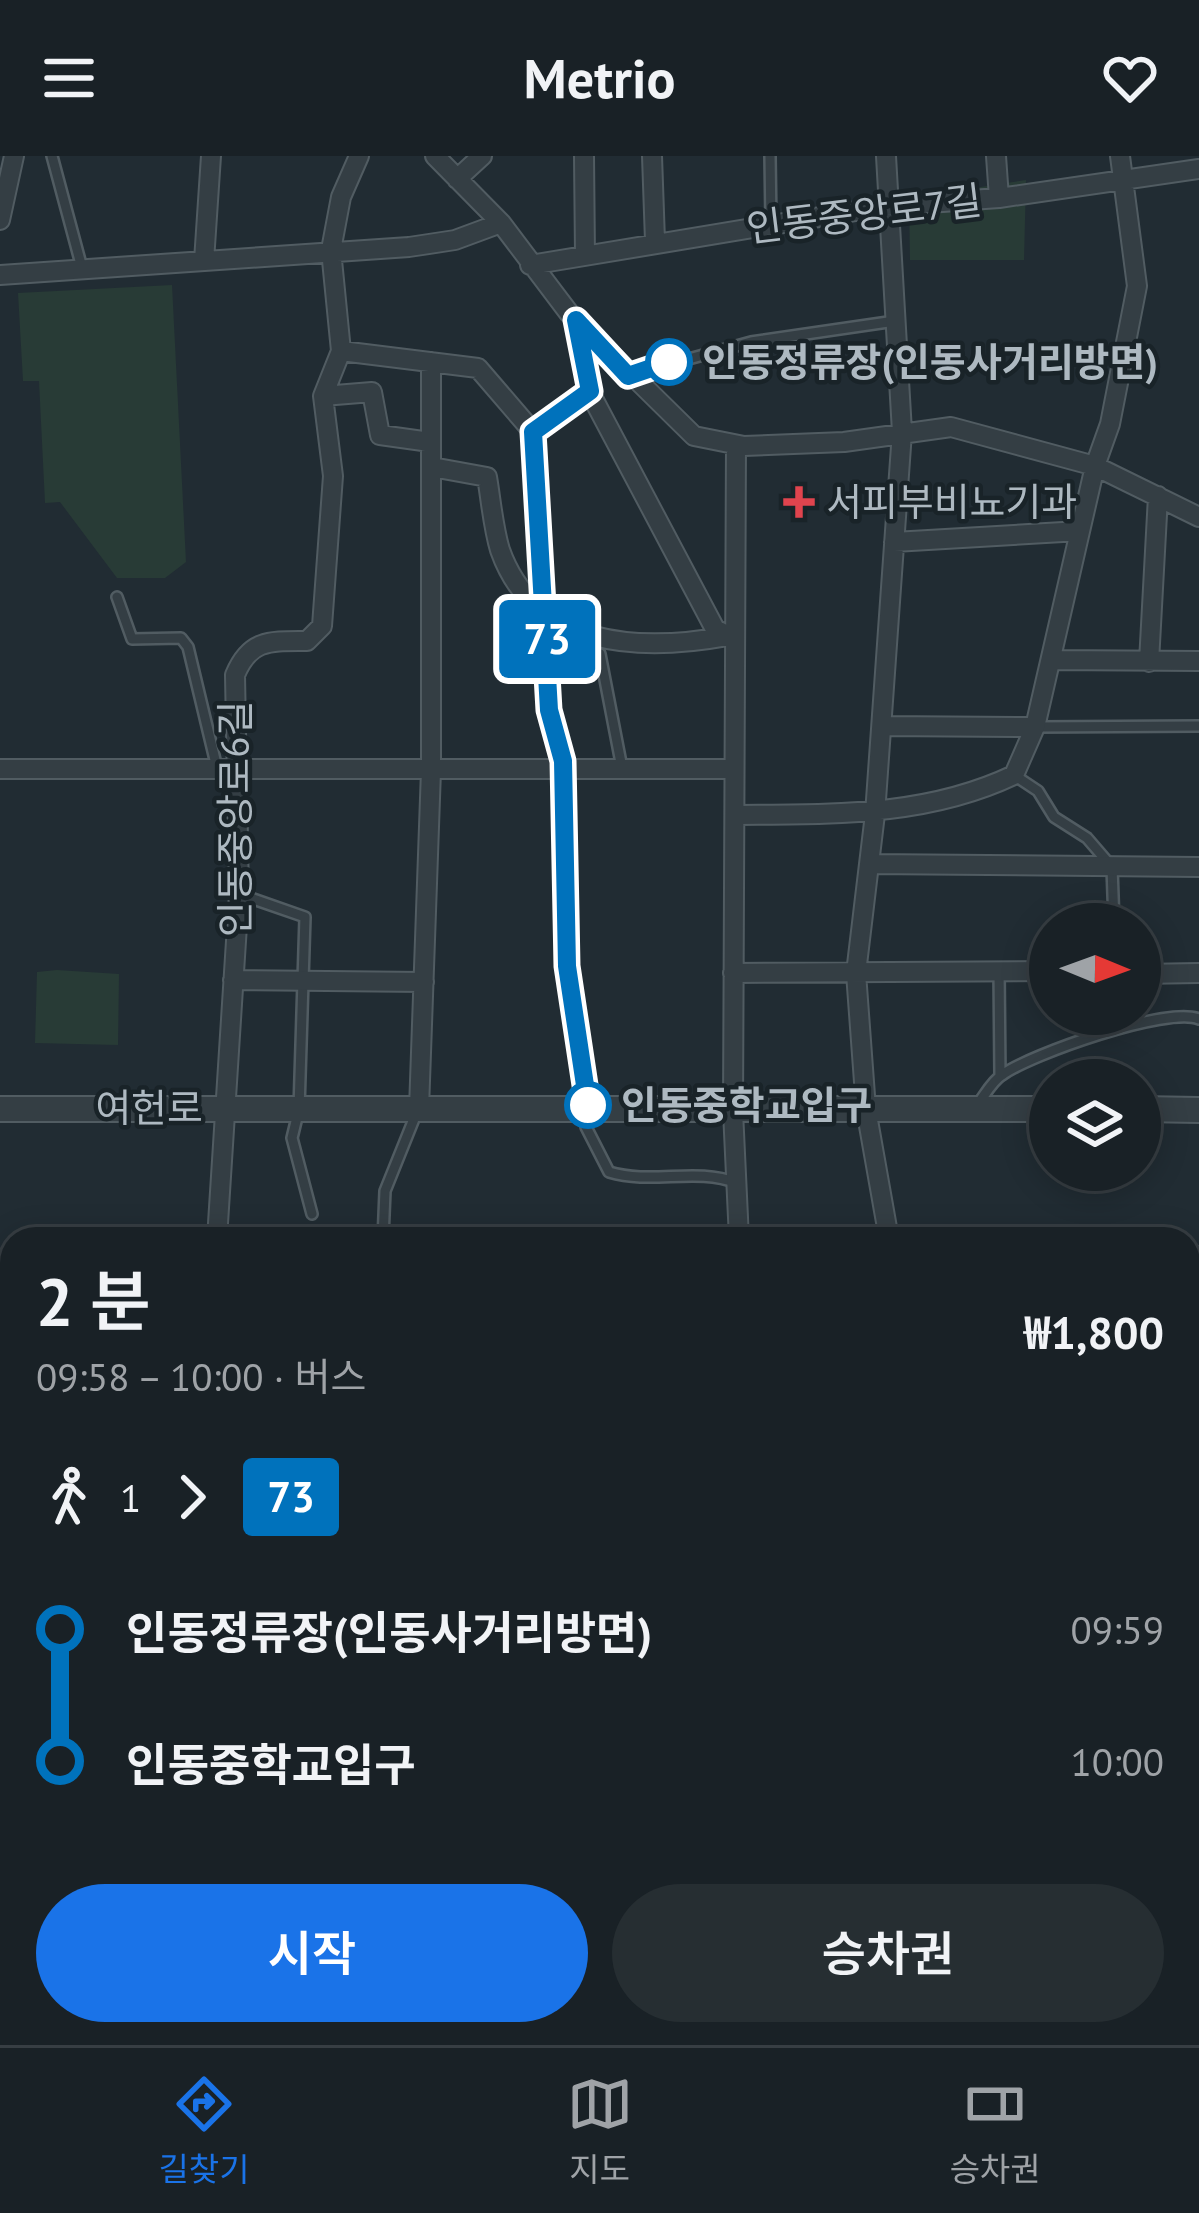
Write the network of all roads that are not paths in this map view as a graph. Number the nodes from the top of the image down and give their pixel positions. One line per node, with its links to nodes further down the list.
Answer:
1 (14, 156): 18 (street)
2 (52, 156): 26 (lane)
3 (211, 156): 24 (street)
4 (359, 156): 22 (street, 인동중앙로6길)
5 (435, 156): 15 (street)
6 (482, 156): 15 (street)
7 (584, 156): 23 (street)
8 (652, 156): 21 (street)
9 (770, 156): 20 (lane)
10 (886, 156): 17 (street)
11 (996, 156): 16 (street)
12 (1120, 156): 14 (street)
13 (1199, 170): 14 (street, 인동중앙로7길)
14 (1120, 177): 16 (street, 인동중앙로7길); 40 (street)
15 (458, 179): 19 (street)
16 (999, 198): 17 (street, 인동중앙로7길)
17 (886, 206): 20 (street, 인동중앙로7길); 29 (street)
18 (0, 220)
19 (501, 223): 22 (street); 25 (street)
20 (770, 224): 21 (street, 인동중앙로7길)
21 (655, 241): 23 (street, 인동중앙로7길)
22 (331, 250): 24 (street); 30 (street, 인동중앙로6길)
23 (585, 255): 25 (street, 인동중앙로7길)
24 (204, 261): 26 (street)
25 (530, 265): 28 (street)
26 (82, 268): 27 (street)
27 (0, 275)
28 (576, 320): 32 (street); 33 (street)
29 (895, 321): 32 (lane); 36 (street)
30 (340, 350): 31 (street); 34 (street, 인동중앙로6길)
31 (431, 362): 35 (street); 37 (street)
32 (628, 376): 38 (street)
33 (590, 391): 35 (street); 47 (street)
34 (323, 396): 37 (street); 60 (street, 인동중앙로6길)
35 (533, 432): 46 (street)
36 (902, 432): 38 (street); 40 (street); 44 (street)
37 (430, 442): 39 (street)
38 (736, 445): 47 (street)
39 (432, 466): 46 (street); 58 (street)
40 (1095, 466): 41 (street); 43 (street)
41 (1158, 496): 42 (street); 51 (street)
42 (1199, 517)
43 (1080, 531): 44 (street); 49 (street)
44 (894, 542): 52 (street)
45 (117, 597): 60 (lane)
46 (546, 617): 47 (street); 48 (street)
47 (731, 638): 59 (street)
48 (548, 650): 55 (lane); 56 (street)
49 (1051, 660): 51 (street); 54 (street)
50 (1199, 661): 51 (street)
51 (1149, 662)
52 (882, 726): 54 (street); 62 (street)
53 (1199, 726): 54 (lane)
54 (1035, 727): 61 (street)
55 (622, 768): 56 (street); 59 (street)
56 (564, 769): 58 (street); 90 (street)
57 (0, 770): 60 (street)
58 (431, 770): 60 (street); 77 (street)
59 (734, 770): 63 (street)
60 (228, 772): 67 (street, 인동중앙로6길)
61 (1014, 775): 62 (street); 65 (lane)
62 (875, 814): 63 (street); 64 (street)
63 (735, 815): 71 (street)
64 (869, 864): 65 (street); 72 (street)
65 (1112, 867): 66 (street); 68 (lane)
66 (1199, 867)
67 (239, 894): 75 (street, 인동중앙로6길); 76 (lane)
68 (1113, 903)
69 (999, 969): 70 (street); 72 (street); 79 (lane)
70 (1029, 970)
71 (734, 973): 72 (street); 89 (street)
72 (856, 973): 84 (street)
73 (1199, 973): 74 (street)
74 (1161, 974)
75 (233, 980): 76 (street, 인동중앙로6길); 80 (street, 인동중앙로6길)
76 (303, 981): 77 (street, 인동중앙로6길); 81 (lane)
77 (424, 982): 83 (street)
78 (1199, 1019): 79 (lane)
79 (1000, 1076): 85 (lane)
80 (223, 1107): 81 (street, 여헌로); 82 (street, 여헌로); 93 (street, 인동중앙로6길)
81 (299, 1108): 83 (street, 여헌로); 92 (lane)
82 (0, 1109)
83 (418, 1109): 90 (street, 여헌로); 94 (lane)
84 (866, 1109): 85 (street, 여헌로); 89 (street, 여헌로); 96 (street)
85 (975, 1109): 86 (street, 여헌로)
86 (1029, 1109)
87 (1161, 1109): 88 (street)
88 (1199, 1110)
89 (733, 1111): 90 (street, 여헌로); 91 (street)
90 (589, 1112): 91 (lane)
91 (737, 1183): 95 (street)
92 (312, 1214)
93 (218, 1227)
94 (384, 1227)
95 (739, 1227)
96 (887, 1227)

